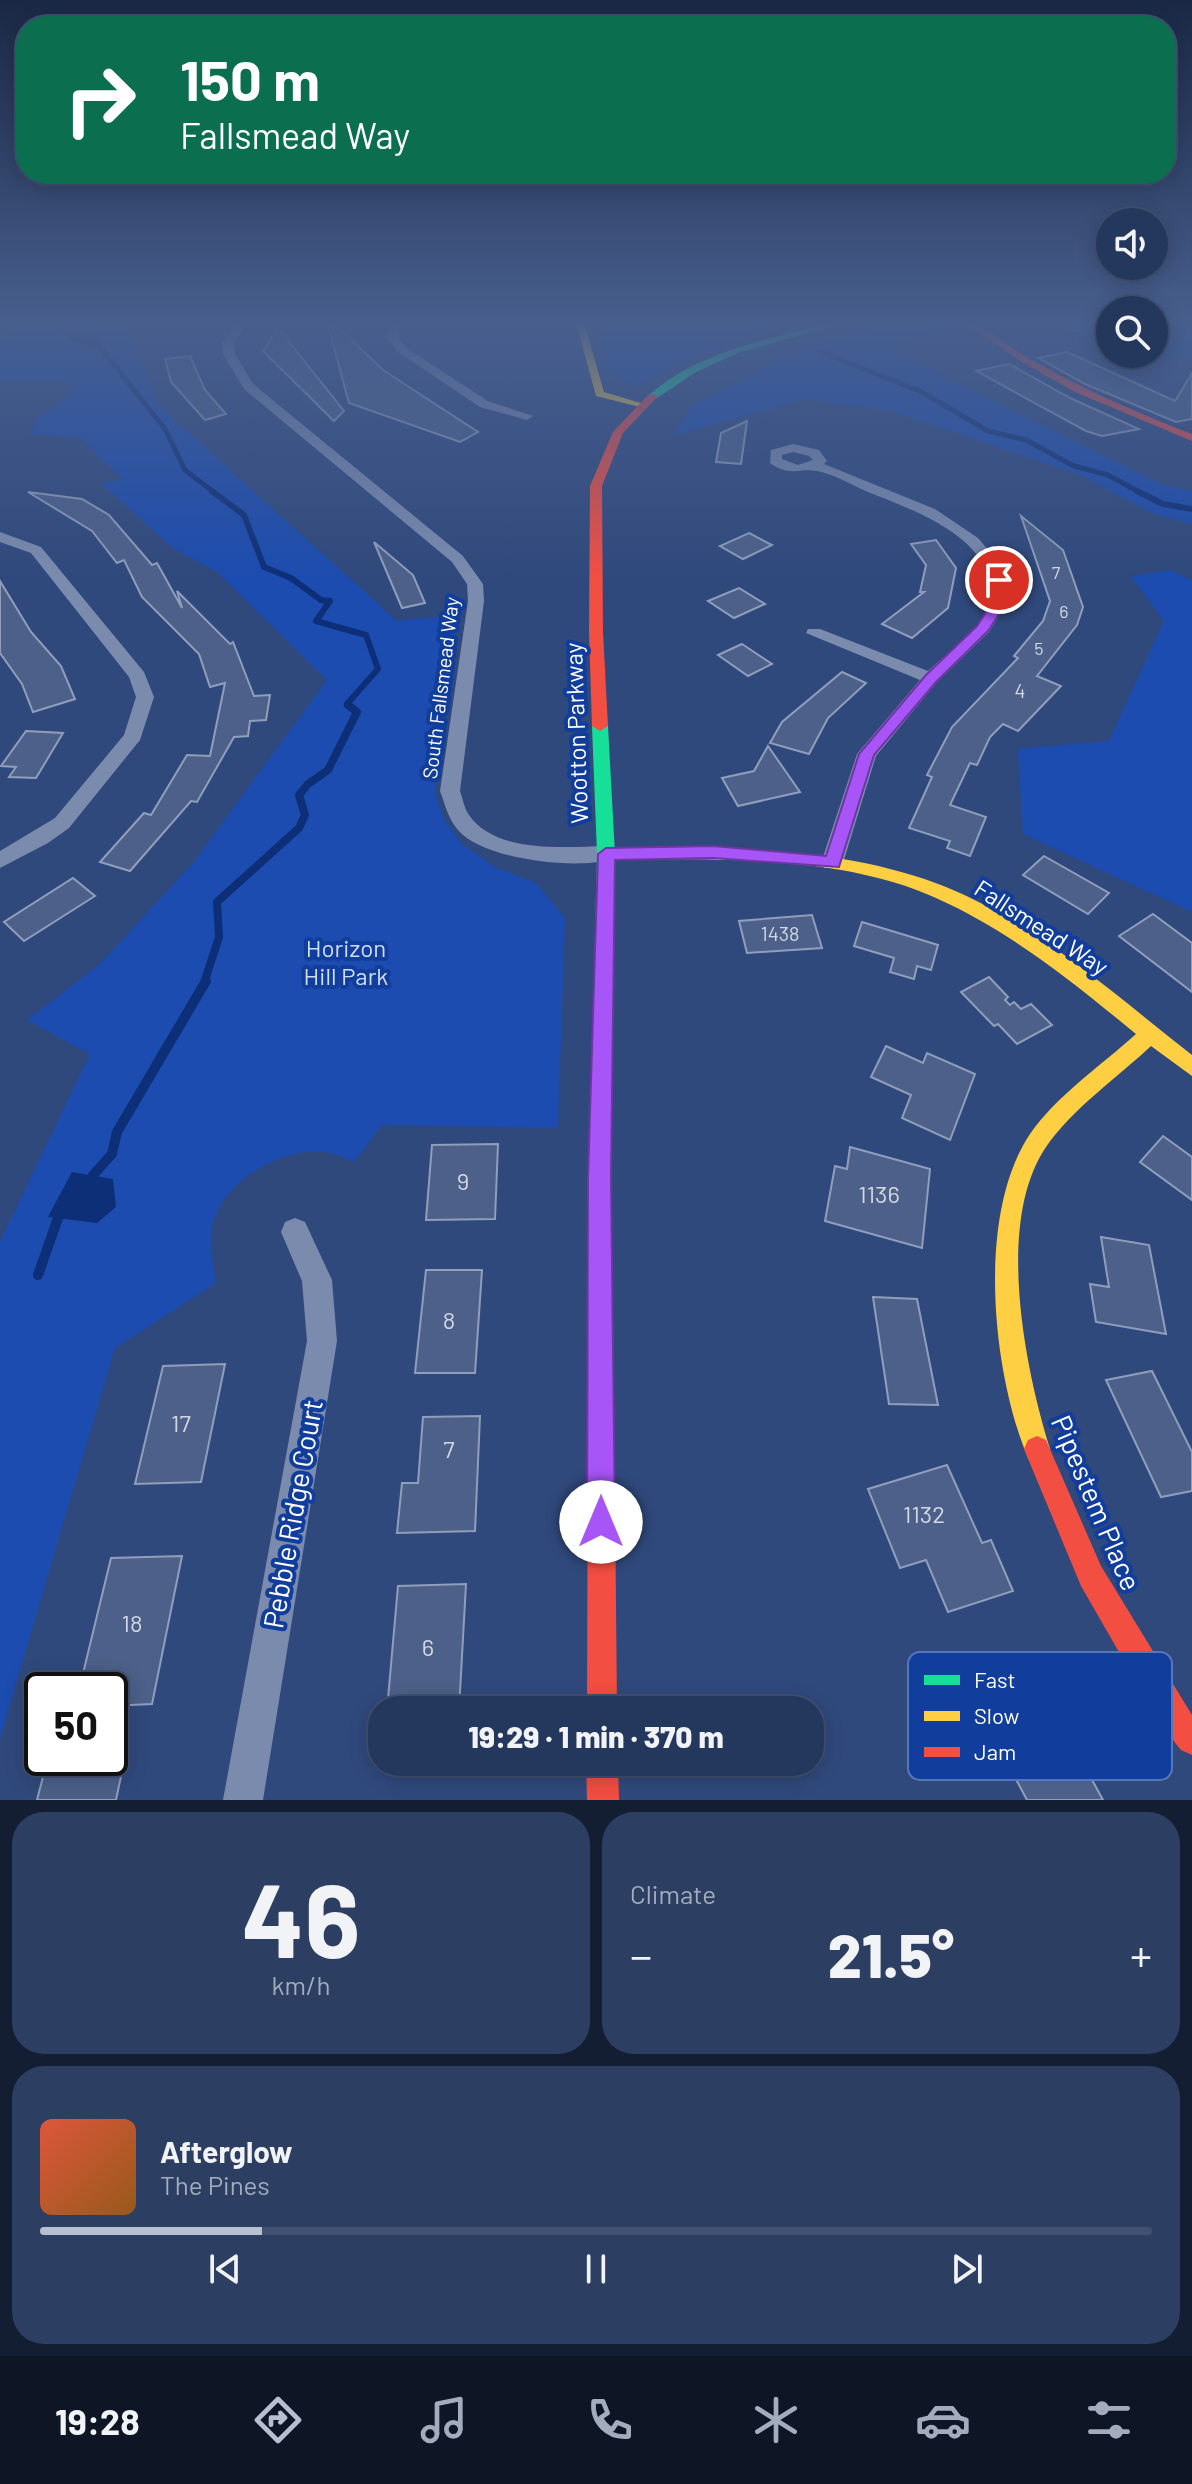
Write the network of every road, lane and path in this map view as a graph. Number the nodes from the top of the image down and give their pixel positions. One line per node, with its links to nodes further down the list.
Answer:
1 (277, 410): 11 (street, South Fallsmead Way)
2 (506, 410): 5 (street)
3 (637, 410): 11 (main road, Wootton Parkway)
4 (1124, 410): 6 (main road)
5 (527, 416)
6 (1192, 438)
7 (816, 466): 10 (street)
8 (0, 537): 12 (street)
9 (814, 633): 10 (street)
10 (931, 678): 13 (street)
11 (606, 854): 13 (main road, Fallsmead Way); 18 (main road, Wootton Parkway)
12 (0, 860)
13 (832, 863): 14 (main road, Fallsmead Way)
14 (1150, 1034): 15 (main road, Fallsmead Way); 17 (main road, Pipestem Place)
15 (1192, 1067)
16 (295, 1232): 22 (street, Pebble Ridge Court)
17 (1136, 1652)
18 (602, 1696)
19 (1172, 1714): 20 (main road, Pipestem Place)
20 (1192, 1739)
21 (602, 1776): 23 (main road)
22 (243, 1800)
23 (603, 1800)

